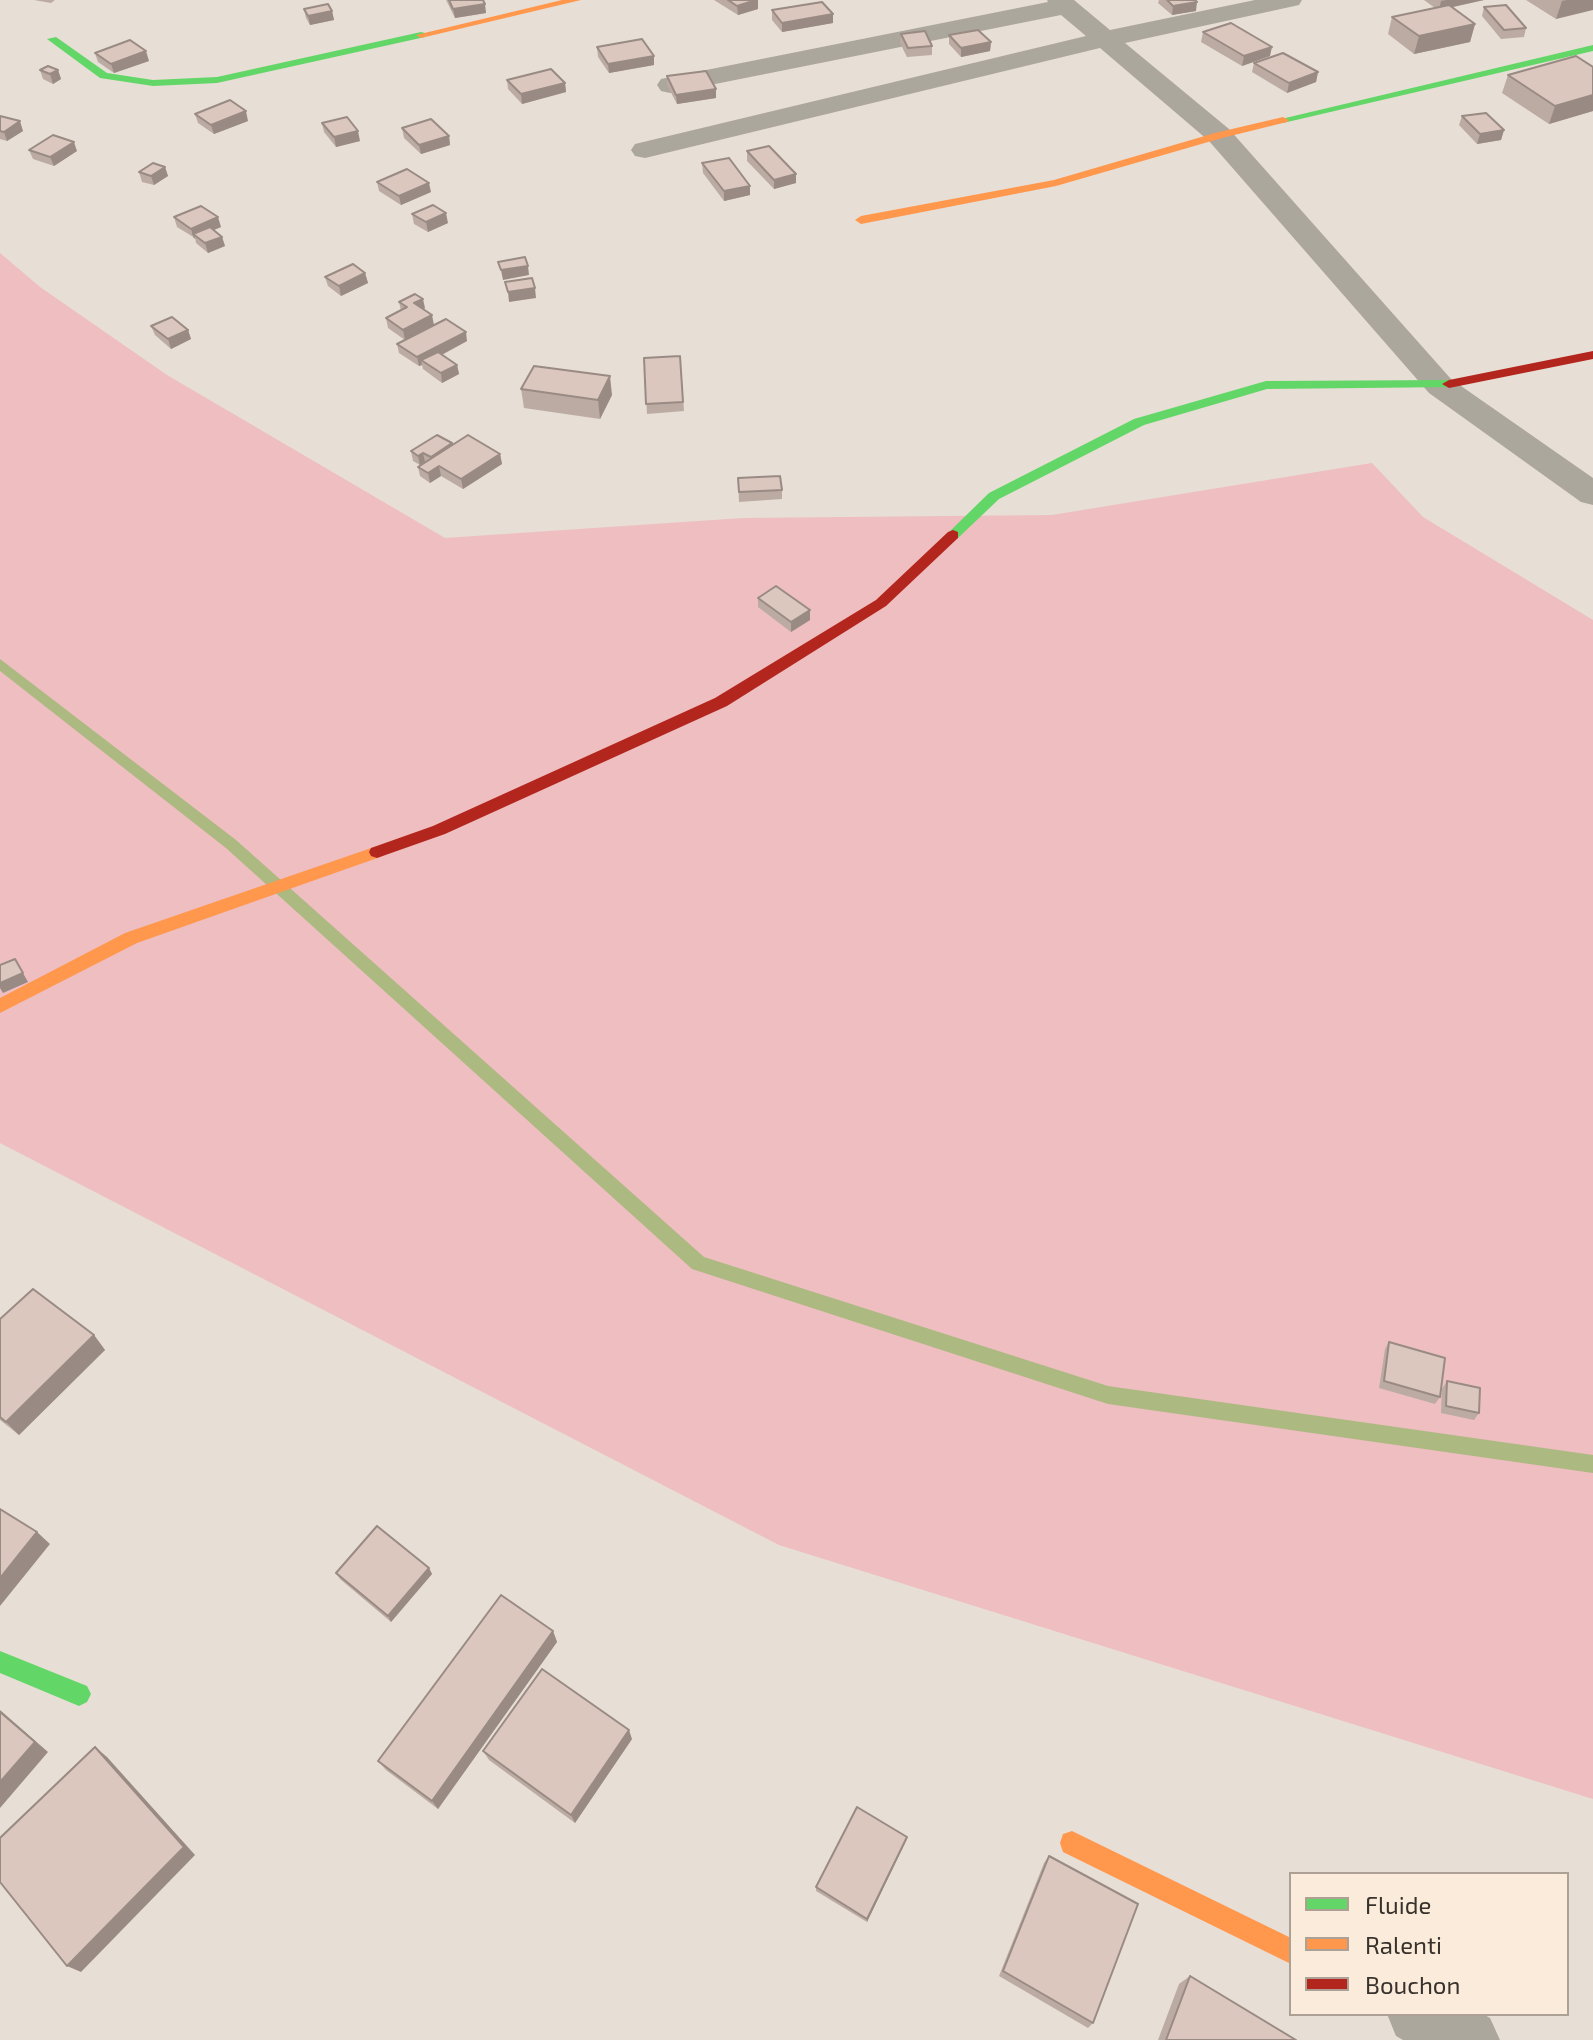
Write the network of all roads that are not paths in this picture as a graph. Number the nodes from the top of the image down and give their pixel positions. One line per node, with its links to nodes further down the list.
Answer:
1 (576, 0): 4 (street)
2 (1290, 0): 5 (street)
3 (1062, 3): 5 (street); 7 (street)
4 (52, 39)
5 (1106, 39): 8 (street); 9 (street)
6 (1593, 48): 8 (street)
7 (670, 85)
8 (1219, 135): 10 (street); 12 (street)
9 (645, 150)
10 (861, 220)
11 (1593, 355): 12 (street)
12 (1440, 386): 13 (street); 14 (street)
13 (1593, 494)
14 (0, 1006)
15 (0, 1662): 16 (street)
16 (79, 1694)
17 (1072, 1843): 18 (street)
18 (1289, 1950)
19 (1422, 2016): 20 (street)
20 (1468, 2040)

